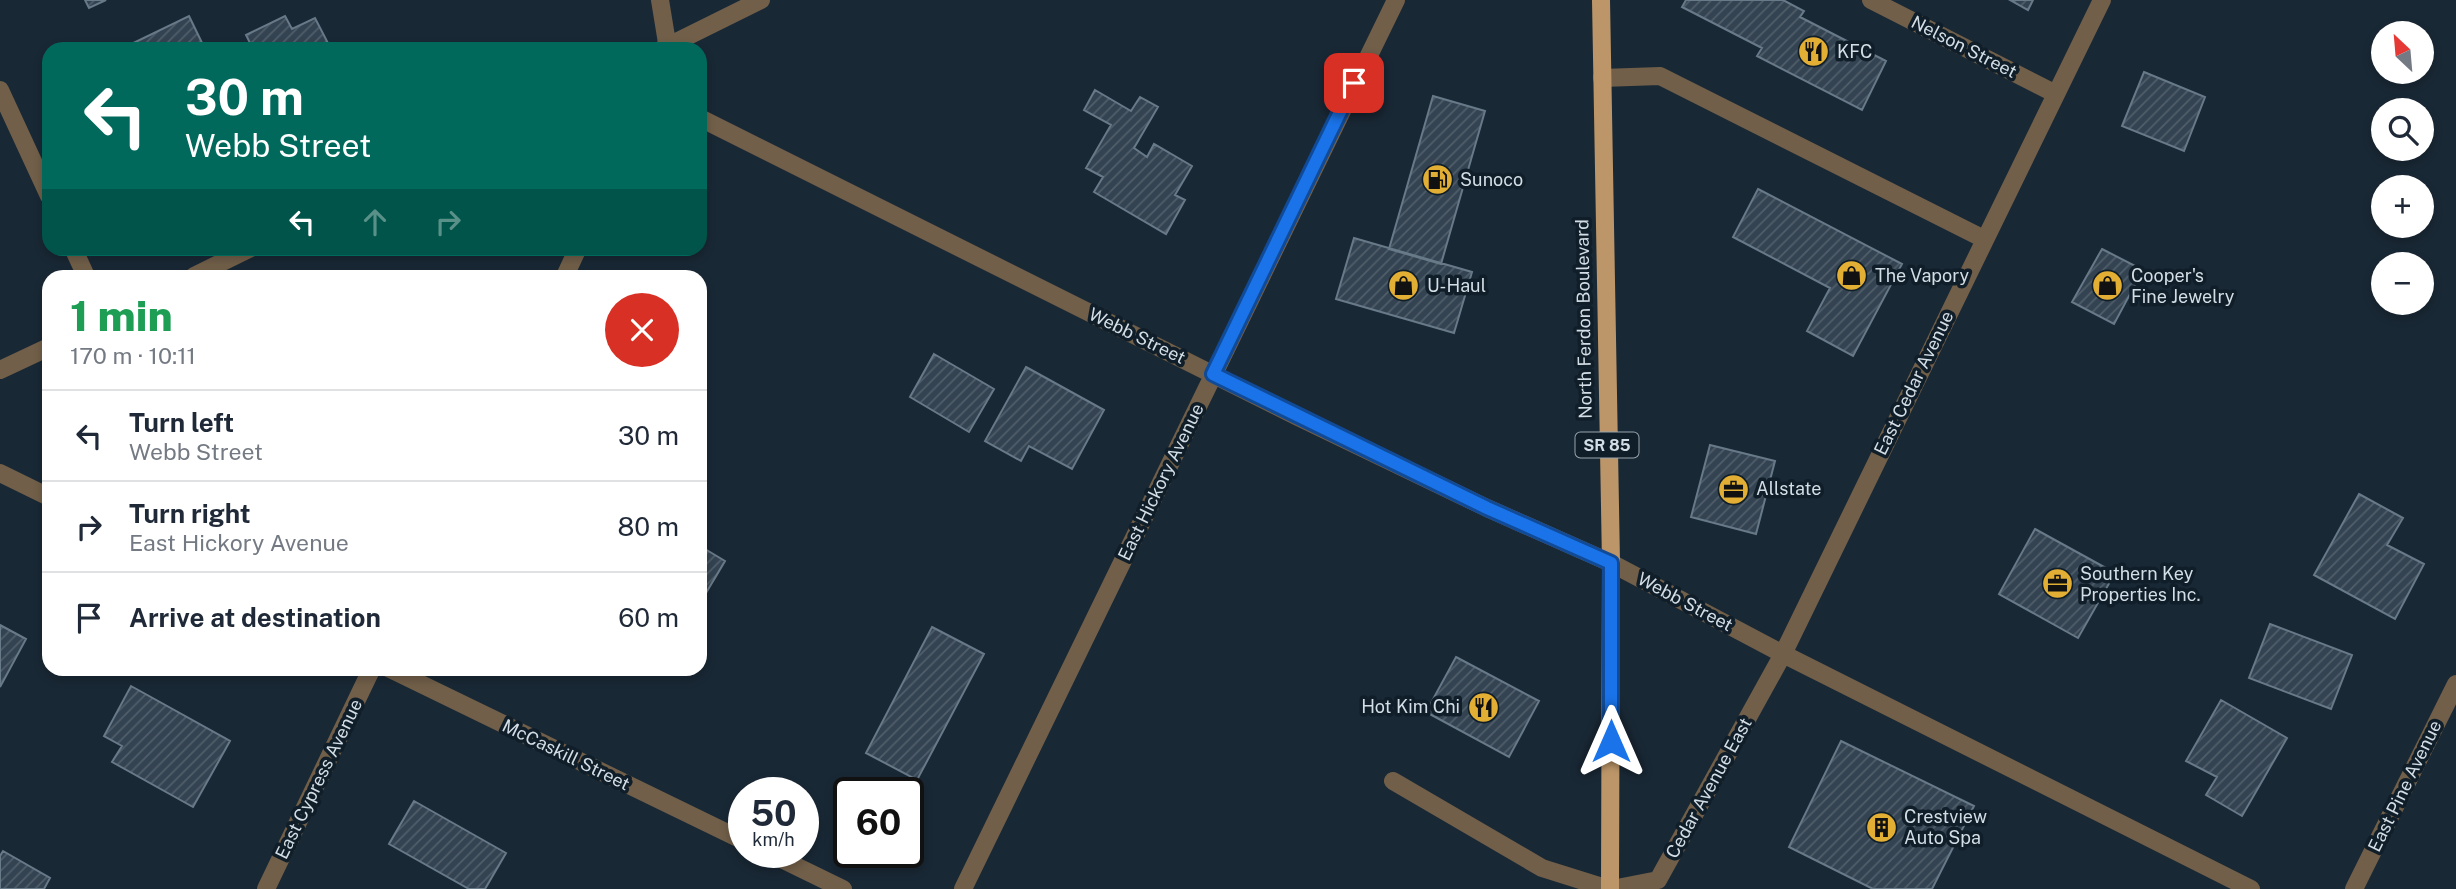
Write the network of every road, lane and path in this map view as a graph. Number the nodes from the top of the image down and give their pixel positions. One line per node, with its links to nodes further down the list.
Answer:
1 (660, 0): 7 (street)
2 (761, 0): 8 (street)
3 (1396, 0): 19 (street, East Hickory Avenue)
4 (1601, 0): 9 (main road, North Ferdon Boulevard / SR 85)
5 (1871, 0): 11 (street, Nelson Street)
6 (2102, 0): 11 (street, East Cedar Avenue)
7 (665, 42)
8 (678, 42)
9 (1602, 78): 14 (street); 22 (main road, North Ferdon Boulevard / SR 85)
10 (0, 90): 13 (street)
11 (2056, 94): 14 (street, East Cedar Avenue)
12 (707, 121): 19 (street, Webb Street)
13 (42, 181)
14 (1984, 239): 23 (street, East Cedar Avenue)
15 (235, 256): 16 (street)
16 (206, 270)
17 (42, 350): 18 (street)
18 (0, 370)
19 (1213, 374): 22 (street, Webb Street); 32 (street, East Hickory Avenue)
20 (0, 473): 21 (street)
21 (42, 494)
22 (1611, 563): 23 (street, Webb Street); 33 (main road, North Ferdon Boulevard / SR 85)
23 (1783, 654): 33 (street, Cedar Avenue East); 34 (street, Webb Street)
24 (368, 676): 30 (street, East Cypress Avenue)
25 (404, 676): 28 (street, McCaskill Street)
26 (2456, 684): 35 (street, East Pine Avenue)
27 (1394, 781): 33 (street)
28 (728, 833)
29 (800, 868): 31 (street)
30 (266, 889)
31 (843, 889)
32 (963, 889)
33 (1610, 889)
34 (2252, 889)
35 (2354, 889)

